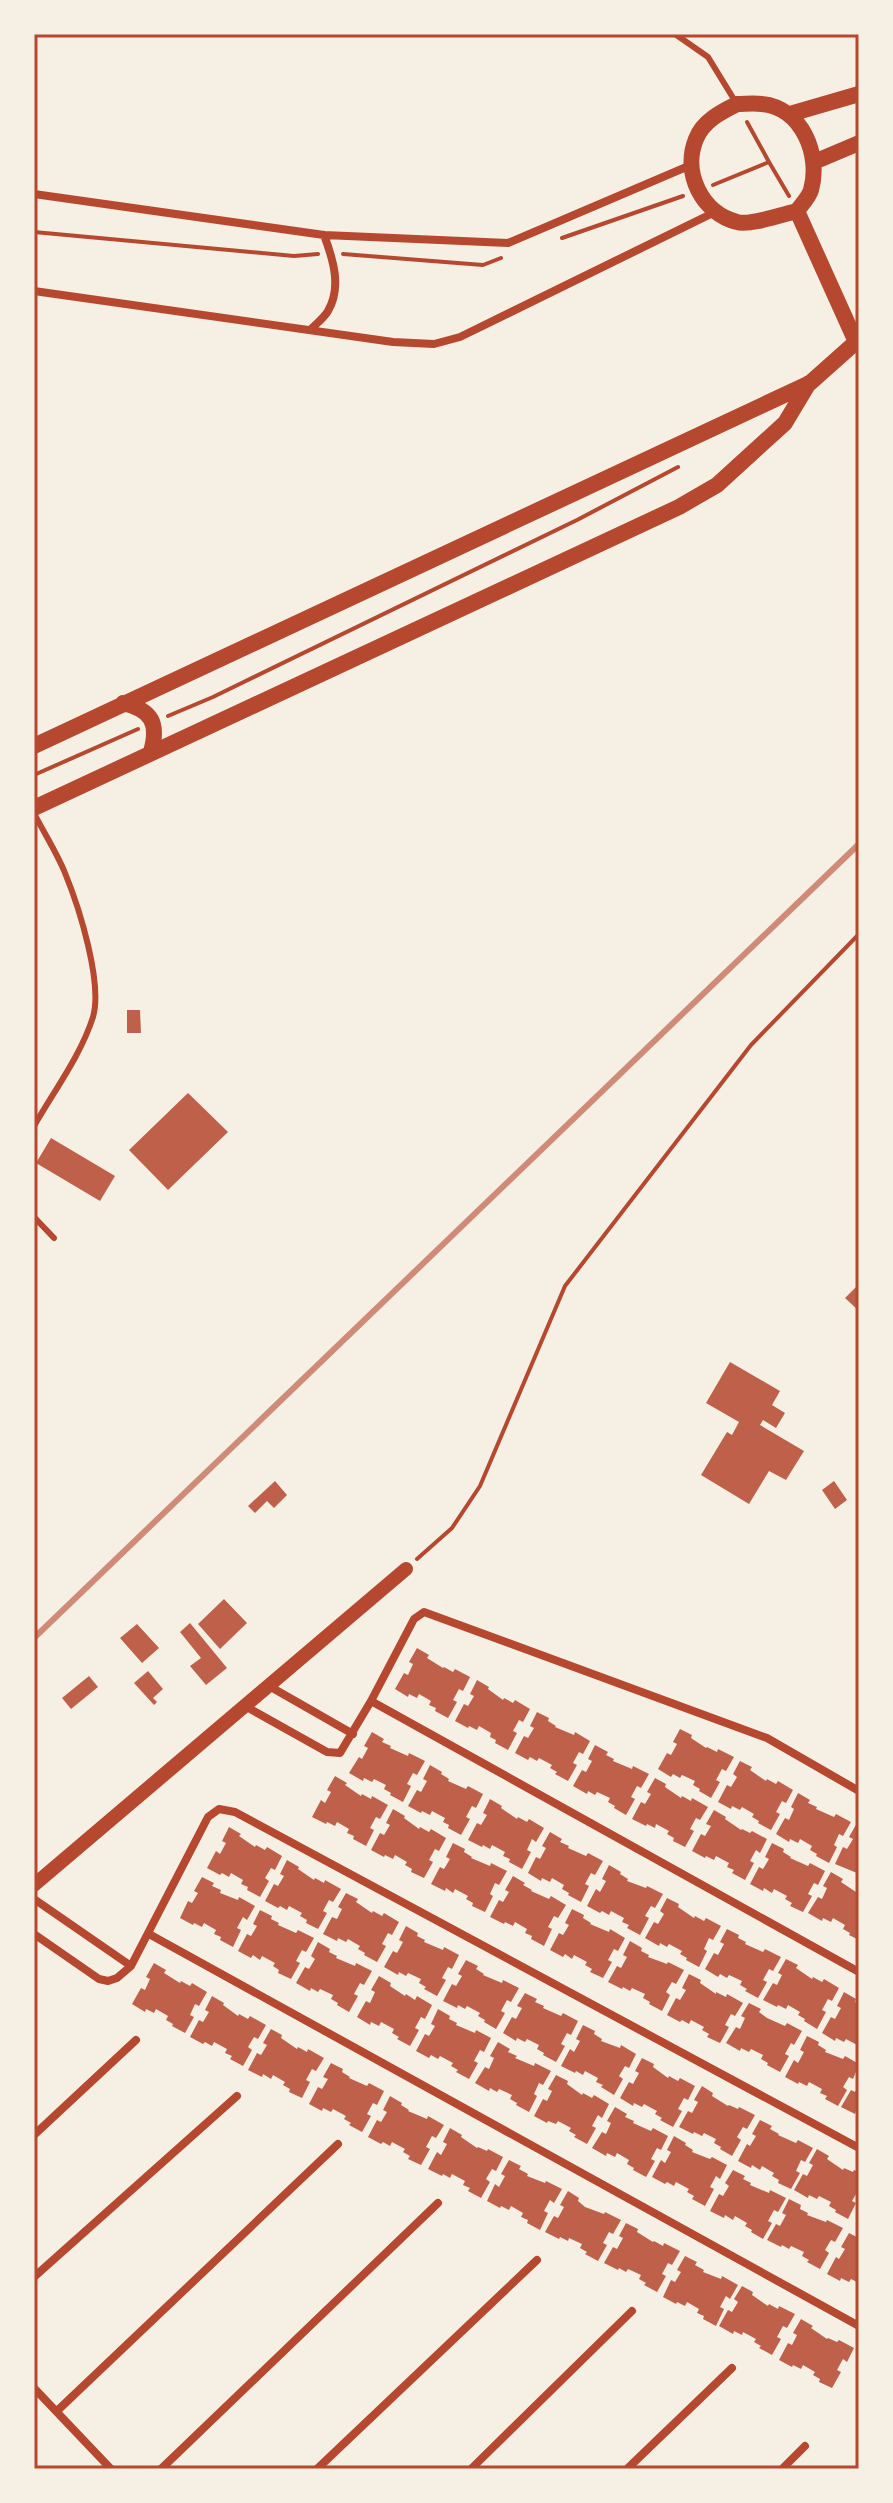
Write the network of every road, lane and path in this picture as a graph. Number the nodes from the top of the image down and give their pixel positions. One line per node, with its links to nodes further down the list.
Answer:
1 (675, 34): 3 (lane)
2 (859, 94): 4 (main road)
3 (737, 104): 4 (main road); 6 (path); 8 (main road)
4 (790, 114): 7 (main road)
5 (859, 143): 7 (main road)
6 (769, 162)
7 (814, 162): 10 (main road)
8 (691, 165): 11 (main road); 12 (street)
9 (34, 194): 12 (street)
10 (797, 211): 11 (main road); 15 (main road)
11 (715, 212): 14 (street)
12 (324, 235): 14 (street)
13 (34, 291): 14 (street)
14 (310, 330)
15 (857, 342): 16 (main road)
16 (810, 383): 18 (main road); 21 (main road)
17 (681, 466): 19 (path)
18 (123, 703): 19 (main road); 20 (main road)
19 (153, 723): 21 (main road); 22 (path)
20 (34, 746)
21 (151, 752): 23 (main road)
22 (34, 775)
23 (34, 811): 25 (lane)
24 (859, 934): 28 (path)
25 (34, 1126)
26 (34, 1217): 27 (lane)
27 (54, 1238)
28 (407, 1568): 29 (street)
29 (269, 1686): 31 (street); 32 (street)
30 (371, 1701): 32 (street); 33 (street); 39 (street)
31 (245, 1706): 32 (street); 34 (street)
32 (353, 1734)
33 (859, 1791)
34 (34, 1885)
35 (34, 1899): 38 (street)
36 (34, 1934): 38 (street)
37 (149, 1934): 38 (street); 44 (street); 49 (street)
38 (131, 1966)
39 (859, 1972)
40 (136, 2040): 42 (street)
41 (237, 2096): 47 (street)
42 (34, 2135)
43 (338, 2144): 52 (street)
44 (859, 2148)
45 (438, 2203): 55 (street)
46 (537, 2260): 56 (street)
47 (34, 2277)
48 (632, 2311): 57 (street)
49 (859, 2326)
50 (732, 2368): 58 (street)
51 (34, 2388): 52 (street)
52 (57, 2411): 54 (street)
53 (805, 2446): 59 (street)
54 (111, 2469)
55 (161, 2469)
56 (317, 2469)
57 (471, 2469)
58 (627, 2469)
59 (782, 2469)

